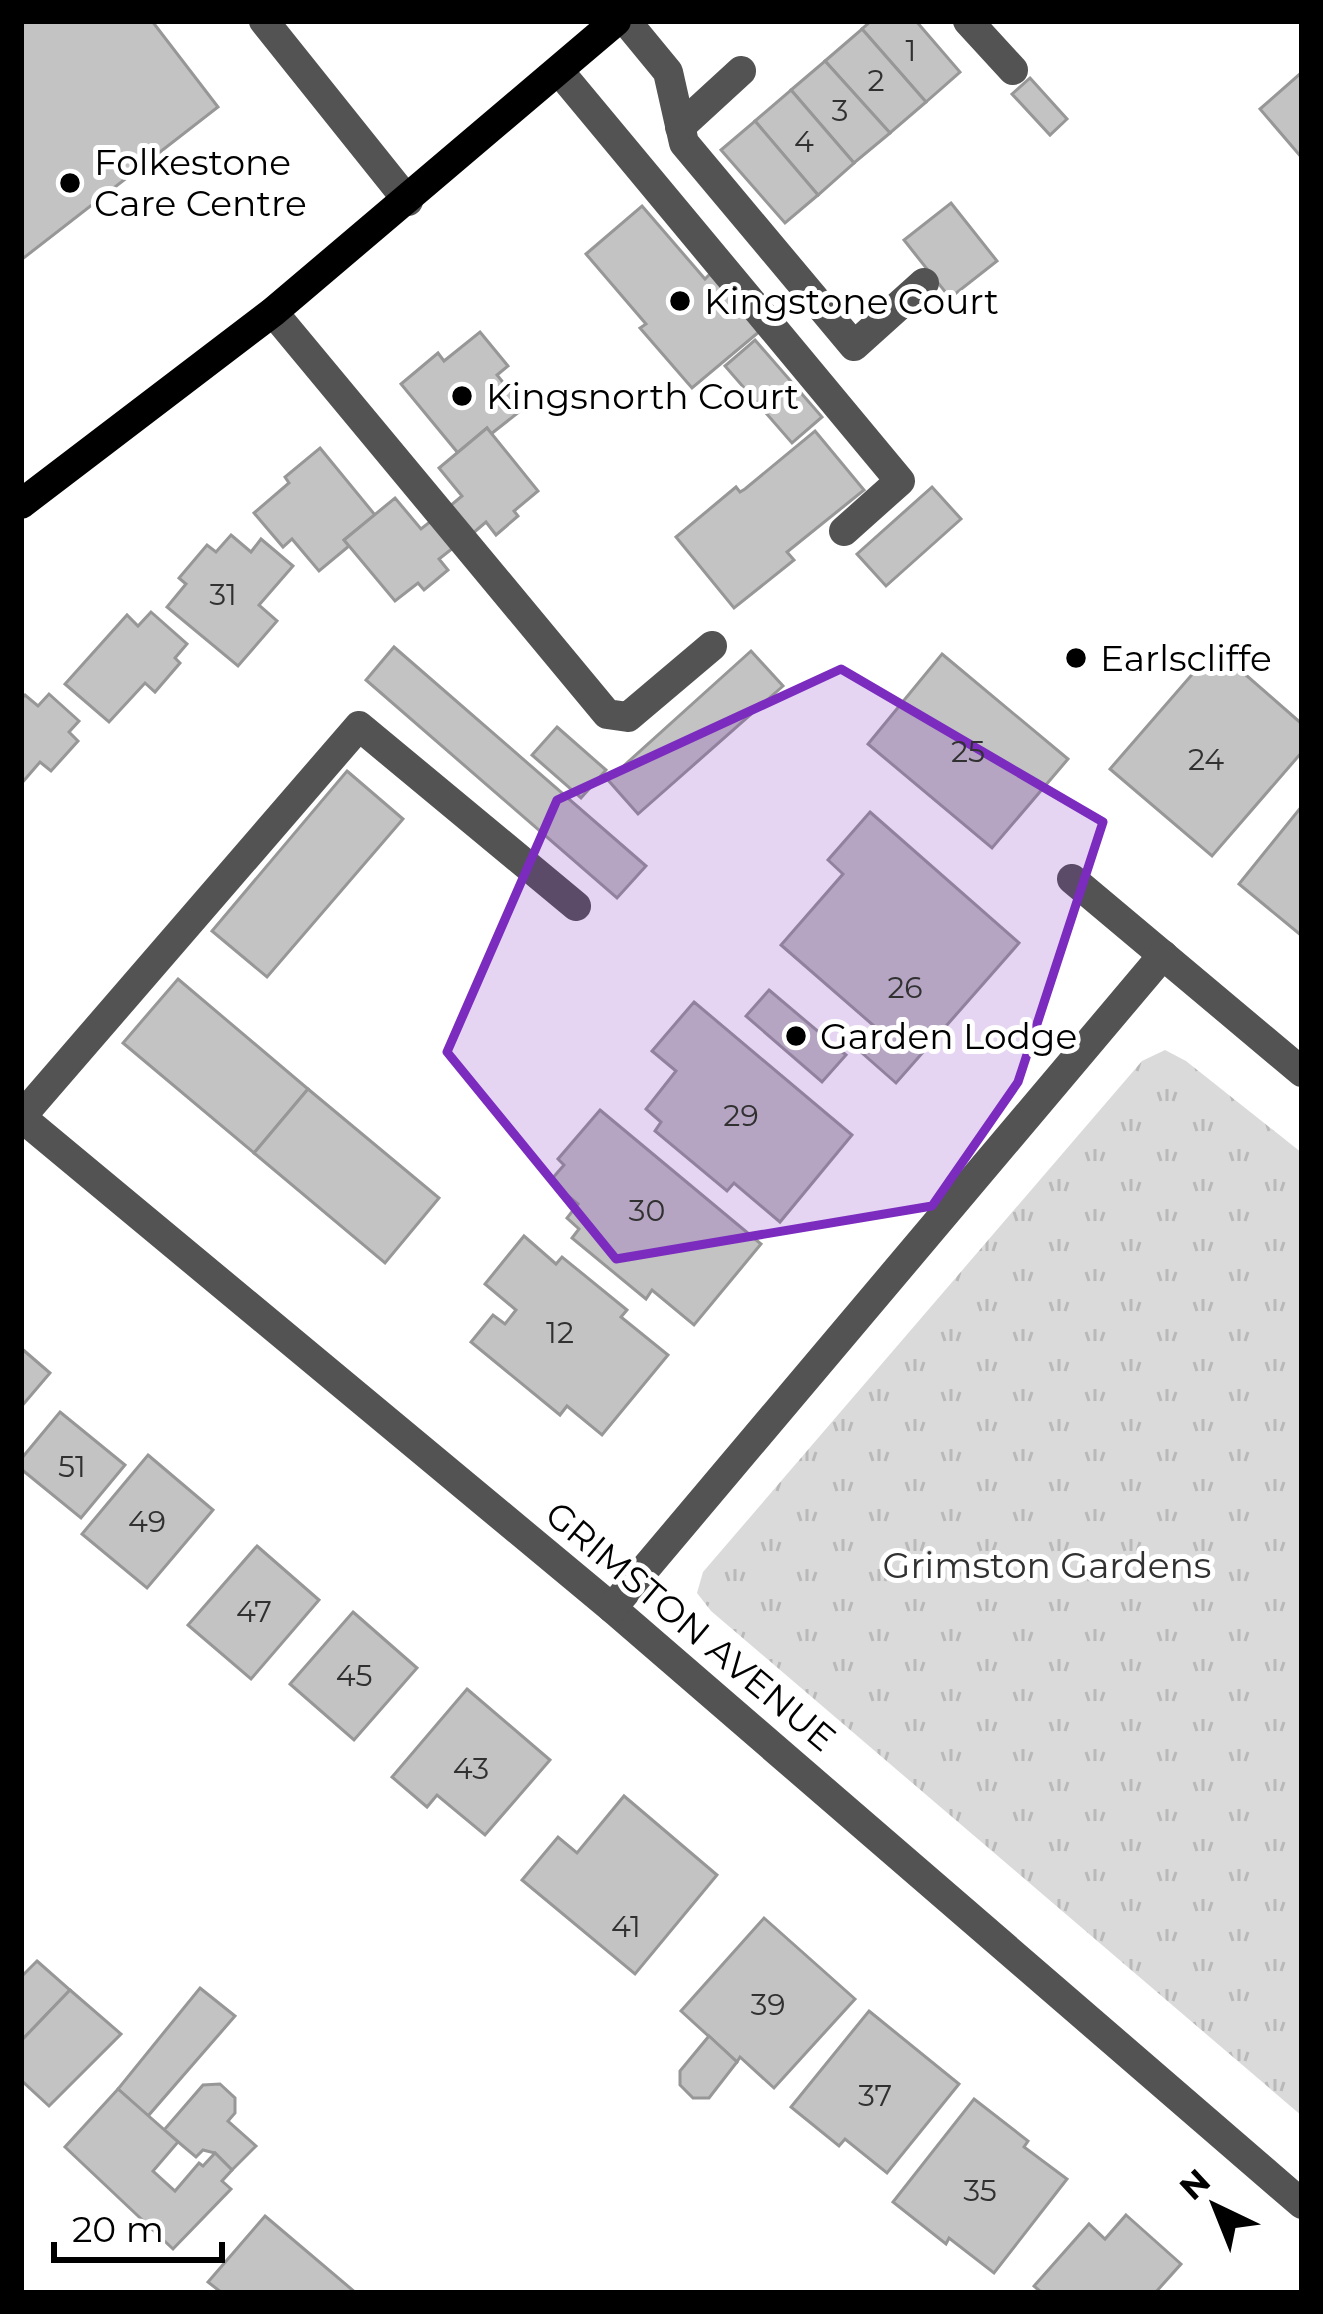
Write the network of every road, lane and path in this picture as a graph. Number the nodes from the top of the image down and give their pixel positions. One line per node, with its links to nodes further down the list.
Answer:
1 (264, 21): 9 (street)
2 (616, 21): 6 (main road)
3 (626, 21): 8 (street)
4 (968, 21): 5 (street)
5 (1013, 70)
6 (559, 71): 9 (main road); 13 (street)
7 (741, 71): 8 (street)
8 (680, 127): 10 (street)
9 (408, 201): 11 (main road)
10 (924, 283)
11 (273, 312): 12 (main road); 14 (street)
12 (21, 504)
13 (844, 531)
14 (712, 646)
15 (1072, 879): 17 (street)
16 (576, 906): 19 (street)
17 (1162, 956): 18 (street); 20 (street)
18 (1302, 1072)
19 (21, 1117): 20 (street, GRIMSTON AVENUE)
20 (611, 1608): 21 (street, GRIMSTON AVENUE)
21 (1302, 2204)

